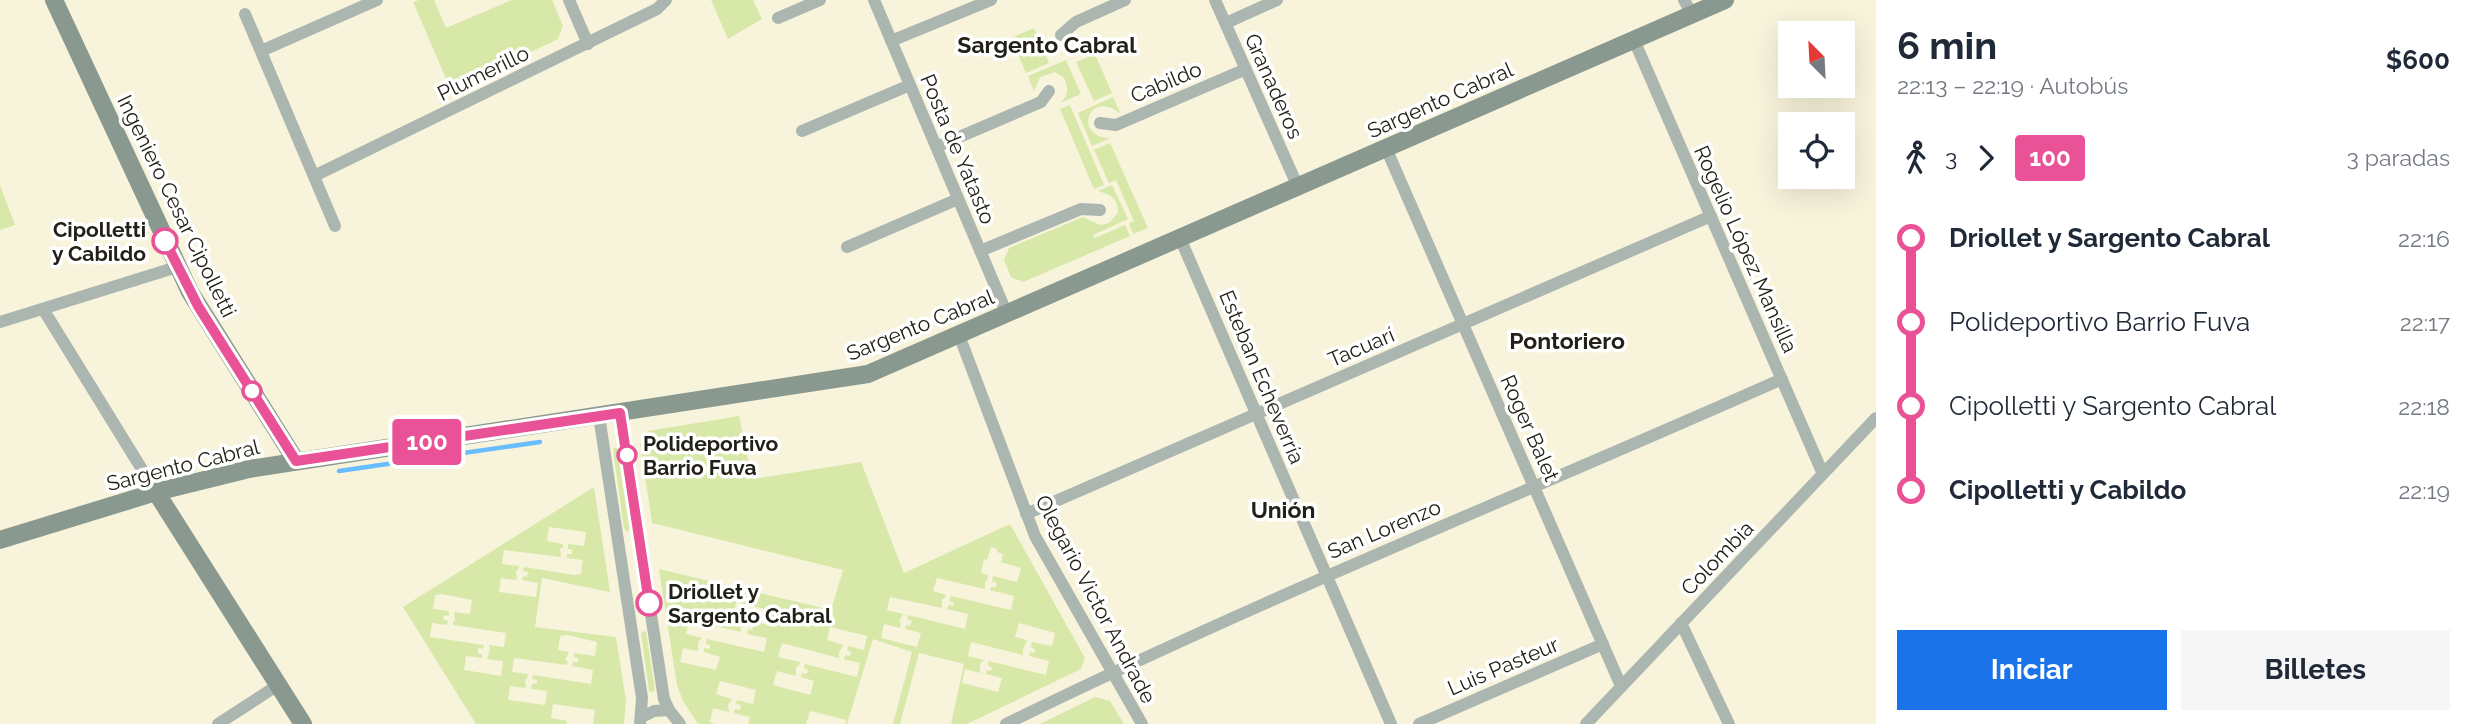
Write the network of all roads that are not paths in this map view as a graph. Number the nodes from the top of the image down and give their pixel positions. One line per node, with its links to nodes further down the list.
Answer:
1 (54, 0): 37 (main road, Ingeniero Cesar Cipolletti)
2 (377, 0): 20 (street)
3 (569, 0): 19 (street)
4 (666, 0): 19 (street, Plumerillo)
5 (820, 0): 14 (street)
6 (874, 0): 18 (street, Posta de Yatasto)
7 (991, 0): 18 (street)
8 (1125, 0): 16 (street)
9 (1215, 0): 15 (street, Granaderos)
10 (1277, 0): 15 (street)
11 (1725, 0): 12 (main road, Sargento Cabral)
12 (1688, 7): 17 (main road, Sargento Cabral)
13 (245, 13): 20 (street)
14 (778, 18)
15 (1226, 23): 21 (street, Granaderos)
16 (1061, 35)
17 (1634, 40): 27 (main road, Sargento Cabral); 32 (street, Rogelio López Mansilla)
18 (891, 41): 22 (street, Posta de Yatasto)
19 (587, 44): 28 (street, Plumerillo)
20 (261, 51): 28 (street)
21 (1246, 69): 24 (street, Cabildo); 29 (street, Granaderos)
22 (910, 85): 25 (street); 26 (street, Posta de Yatasto)
23 (1049, 91): 26 (street)
24 (1100, 122)
25 (802, 131)
26 (936, 147): 30 (street, Posta de Yatasto)
27 (1386, 148): 29 (main road, Sargento Cabral); 41 (street, Roger Balet)
28 (314, 176): 33 (street)
29 (1298, 187): 34 (main road, Sargento Cabral)
30 (958, 199): 35 (street); 36 (street, Posta de Yatasto)
31 (1100, 210): 36 (street)
32 (1711, 216): 41 (street, Tacuarí); 43 (street, Rogelio López Mansilla)
33 (335, 226)
34 (1181, 238): 39 (main road, Sargento Cabral); 45 (street, Esteban Echeverría)
35 (847, 247)
36 (980, 251): 39 (street, Posta de Yatasto)
37 (177, 267): 38 (street); 48 (main road, Ingeniero Cesar Cipolletti)
38 (43, 309): 40 (street); 51 (street)
39 (1007, 314): 42 (main road, Sargento Cabral)
40 (0, 322)
41 (1463, 324): 45 (street, Tacuarí); 50 (street, Roger Balet)
42 (959, 335): 44 (main road, Sargento Cabral); 52 (street, Olegario Victor Andrade)
43 (1782, 379): 49 (street, Rogelio López Mansilla); 50 (street, San Lorenzo)
44 (620, 413): 46 (main road, Sargento Cabral); 53 (street)
45 (1257, 413): 52 (street, Tacuarí); 56 (street, Esteban Echeverría)
46 (599, 416): 48 (main road, Sargento Cabral); 55 (street)
47 (1876, 418): 49 (street, Colombia)
48 (296, 461): 51 (main road, Sargento Cabral)
49 (1823, 474): 57 (street, Colombia)
50 (1534, 486): 56 (street, San Lorenzo); 58 (street, Roger Balet)
51 (156, 492): 54 (main road, Sargento Cabral); 60 (main road)
52 (1026, 514): 59 (street, Olegario Victor Andrade)
53 (639, 538): 55 (street); 62 (street)
54 (0, 540)
55 (619, 542): 63 (street)
56 (1326, 575): 59 (street, San Lorenzo); 69 (street, Esteban Echeverría)
57 (1681, 623): 61 (street, Colombia); 72 (street)
58 (1603, 644): 61 (street, Roger Balet); 70 (street, Luis Pasteur)
59 (1112, 672): 67 (street, San Lorenzo); 68 (street, Olegario Victor Andrade)
60 (278, 685): 64 (street); 65 (main road)
61 (1621, 686): 71 (street, Colombia)
62 (668, 710): 63 (street); 66 (street)
63 (641, 721)
64 (218, 724)
65 (303, 724)
66 (680, 724)
67 (1006, 724)
68 (1142, 724)
69 (1391, 724)
70 (1419, 724)
71 (1586, 724)
72 (1729, 724)

